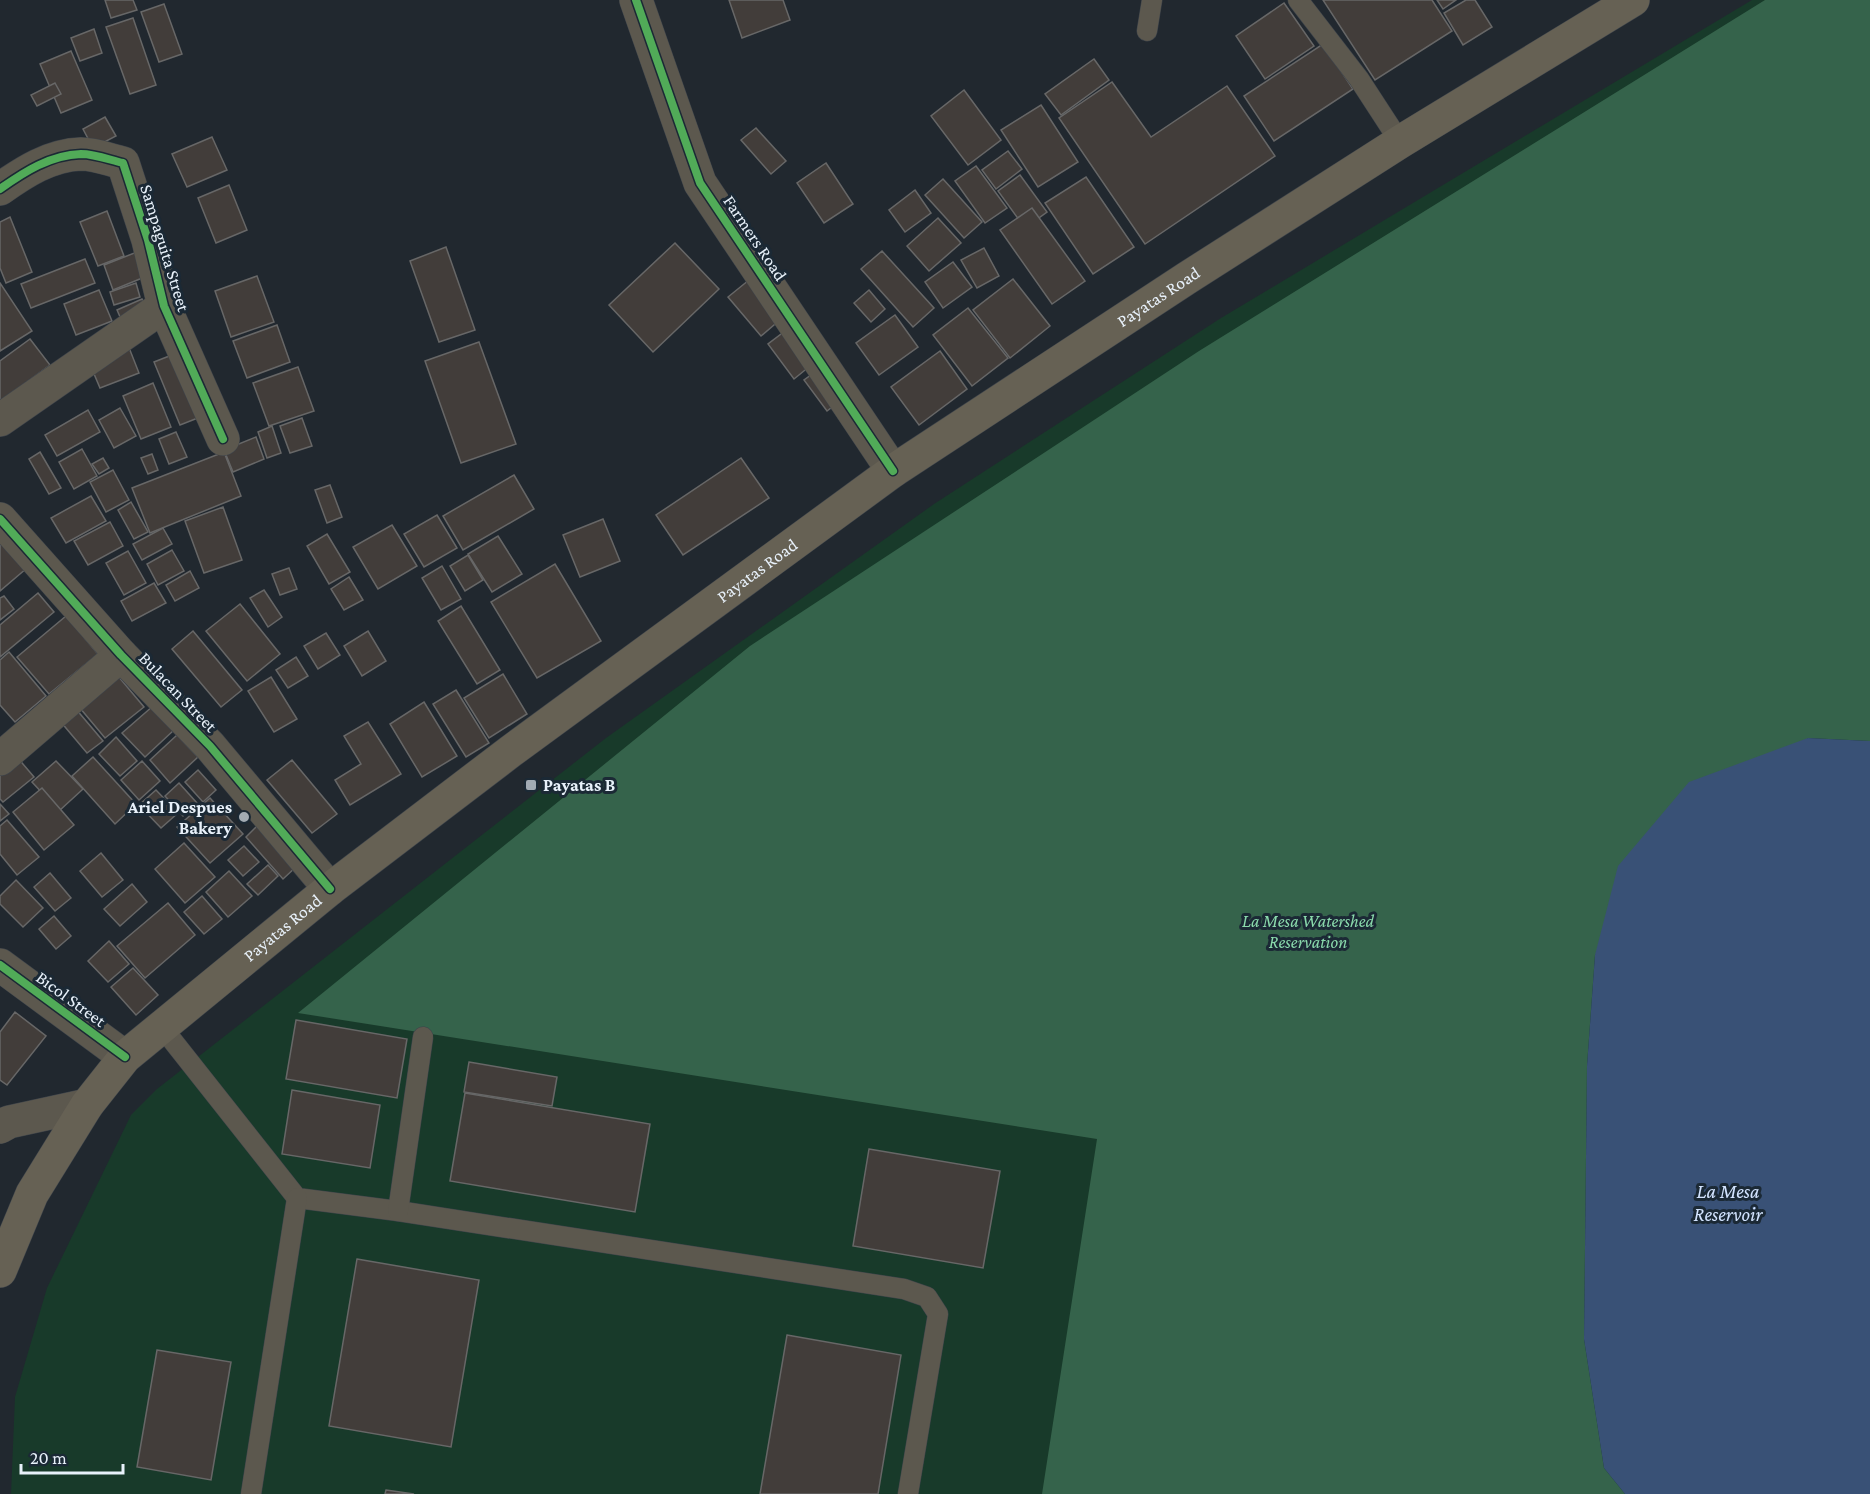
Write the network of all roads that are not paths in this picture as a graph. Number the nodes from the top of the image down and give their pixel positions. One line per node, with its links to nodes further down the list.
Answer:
1 (636, 0): 11 (street, Farmers Road)
2 (1152, 0): 5 (lane)
3 (1298, 0): 6 (lane)
4 (1632, 0): 6 (main road, Payatas Road)
5 (1147, 31)
6 (1400, 142): 11 (main road, Payatas Road)
7 (0, 189): 8 (street, Sampaguita Street)
8 (164, 306): 9 (street); 10 (street, Sampaguita Street)
9 (0, 420)
10 (223, 439)
11 (893, 471): 15 (main road, Payatas Road)
12 (0, 519): 13 (street, Bulacan Street)
13 (122, 655): 14 (street); 15 (street, Bulacan Street)
14 (0, 759)
15 (330, 889): 17 (main road, Payatas Road)
16 (0, 965): 19 (street, Bicol Street)
17 (161, 1026): 19 (main road, Payatas Road); 22 (lane)
18 (423, 1037): 23 (lane)
19 (125, 1058): 20 (main road, Payatas Road)
20 (87, 1105): 21 (street); 24 (main road, Payatas Road)
21 (0, 1127)
22 (297, 1198): 23 (lane); 25 (lane)
23 (398, 1210): 26 (lane)
24 (0, 1271)
25 (251, 1494)
26 (908, 1494)

